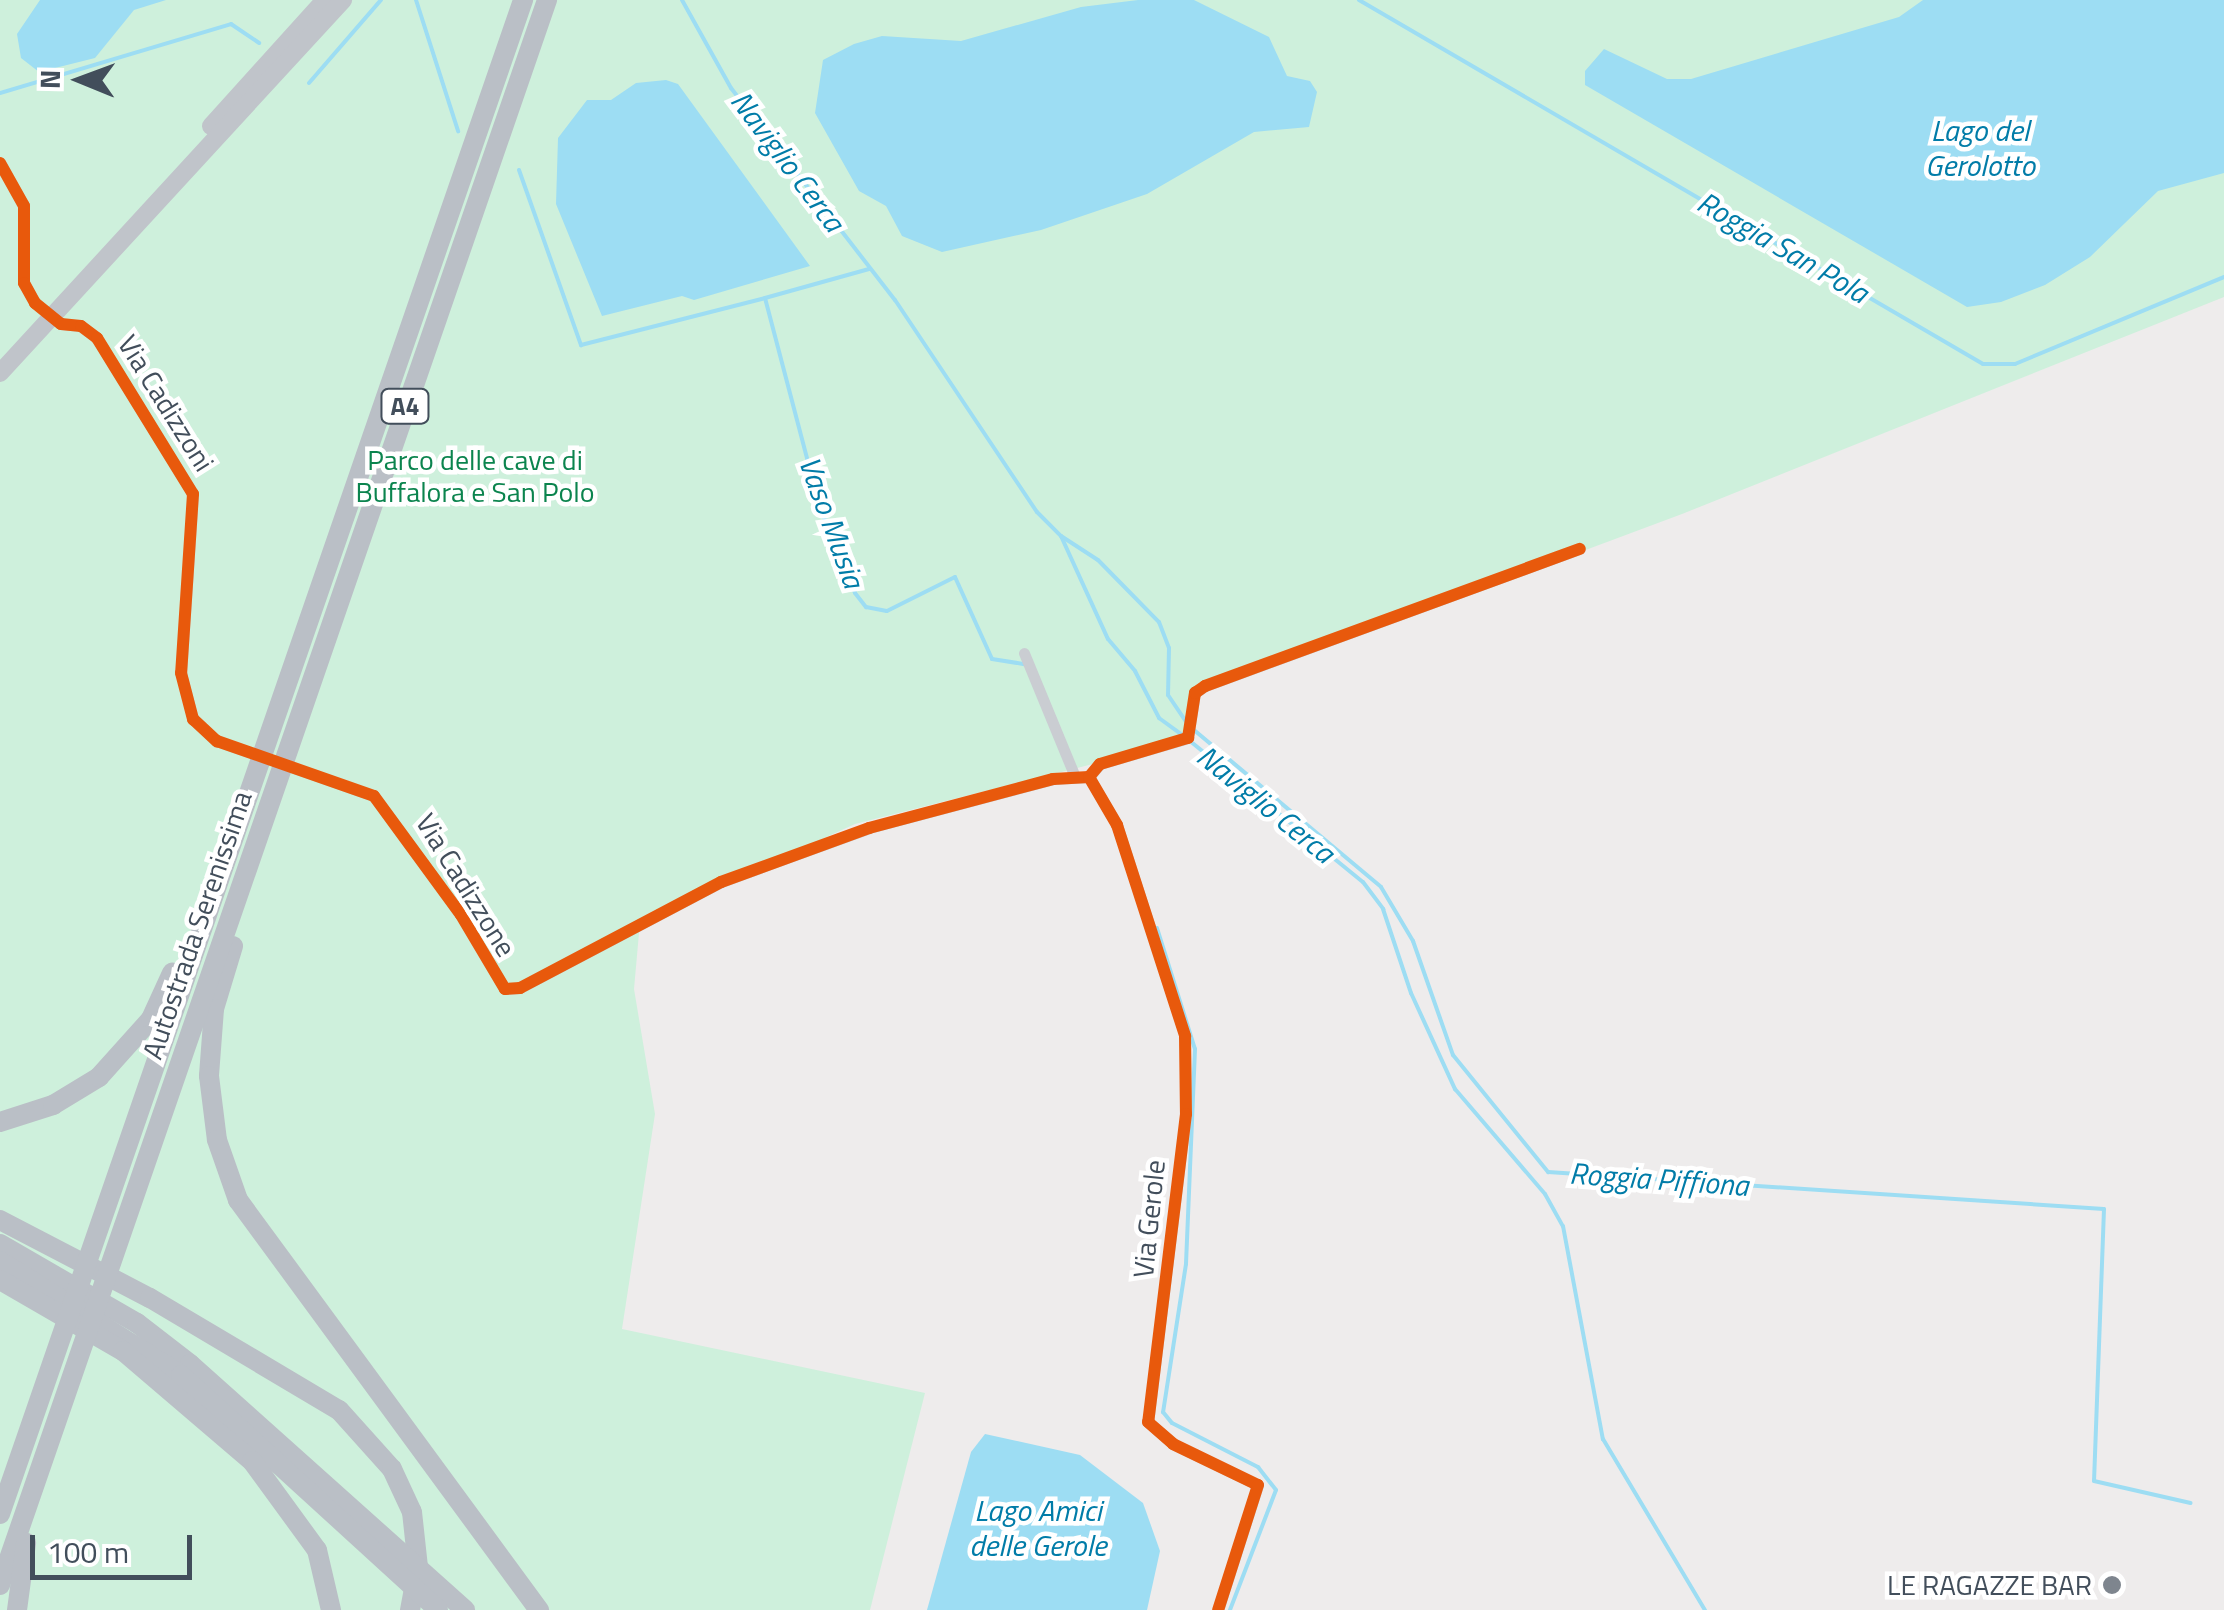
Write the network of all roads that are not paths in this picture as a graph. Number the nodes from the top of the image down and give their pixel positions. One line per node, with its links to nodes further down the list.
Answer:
1 (325, 0): 6 (highway)
2 (342, 0): 6 (highway)
3 (523, 0): 14 (highway, Autostrada Serenissima / A4)
4 (547, 0): 15 (highway, Autostrada Serenissima / A4)
5 (0, 163): 11 (street, Via Cadizzoni)
6 (48, 313): 7 (highway); 8 (highway)
7 (0, 356)
8 (0, 372)
9 (1580, 549): 13 (street)
10 (1024, 652): 12 (street)
11 (308, 772): 12 (street, Via Cadizzone)
12 (1075, 777): 13 (street)
13 (1089, 777): 34 (street, Via Gerole)
14 (242, 806): 16 (highway); 23 (highway, Autostrada Serenissima / A4)
15 (264, 813): 24 (highway, Autostrada Serenissima / A4); 33 (highway)
16 (0, 1122)
17 (0, 1220): 20 (highway)
18 (0, 1244): 20 (highway)
19 (0, 1261): 20 (highway)
20 (36, 1269): 21 (highway); 22 (highway); 22 (highway); 30 (highway)
21 (0, 1280)
22 (130, 1337): 29 (highway); 31 (highway); 32 (highway)
23 (26, 1438): 25 (highway); 26 (highway, Autostrada Serenissima / A4)
24 (38, 1469): 27 (highway, Autostrada Serenissima / A4); 28 (highway)
25 (0, 1482)
26 (0, 1514)
27 (0, 1585)
28 (17, 1610)
29 (331, 1610)
30 (410, 1610)
31 (438, 1610)
32 (465, 1610)
33 (539, 1610)
34 (1218, 1610)

